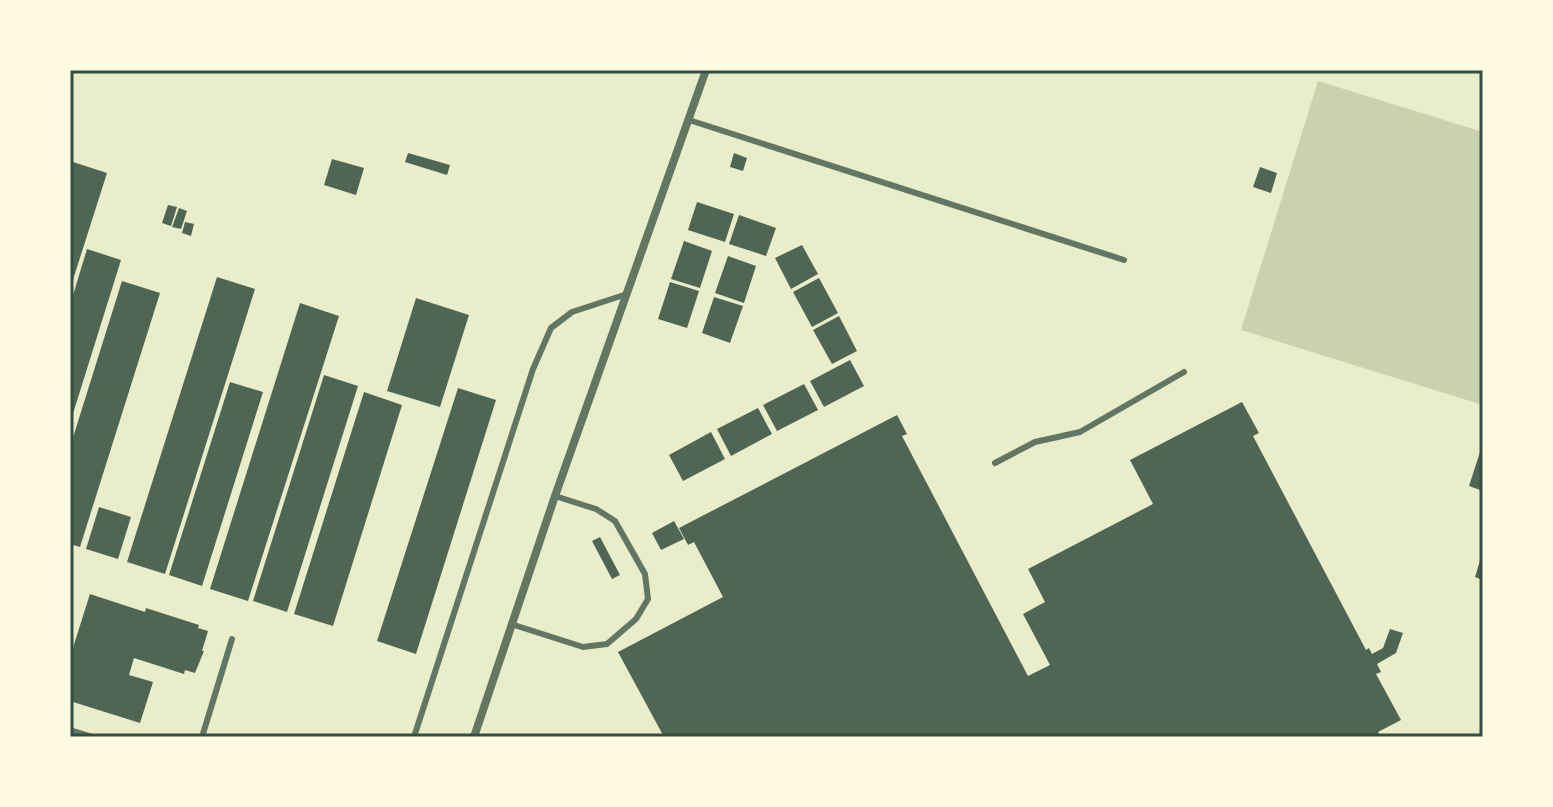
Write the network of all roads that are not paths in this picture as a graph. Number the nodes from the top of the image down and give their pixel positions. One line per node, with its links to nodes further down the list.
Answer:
1 (706, 70): 2 (street)
2 (689, 120): 3 (lane); 4 (street)
3 (1124, 260)
4 (627, 294): 7 (street); 13 (lane)
5 (1184, 372): 6 (lane)
6 (995, 463)
7 (555, 496): 8 (street); 8 (lane)
8 (511, 624): 14 (street)
9 (232, 639): 12 (lane)
10 (70, 730): 11 (lane)
11 (93, 737)
12 (202, 737)
13 (414, 737)
14 (474, 737)

